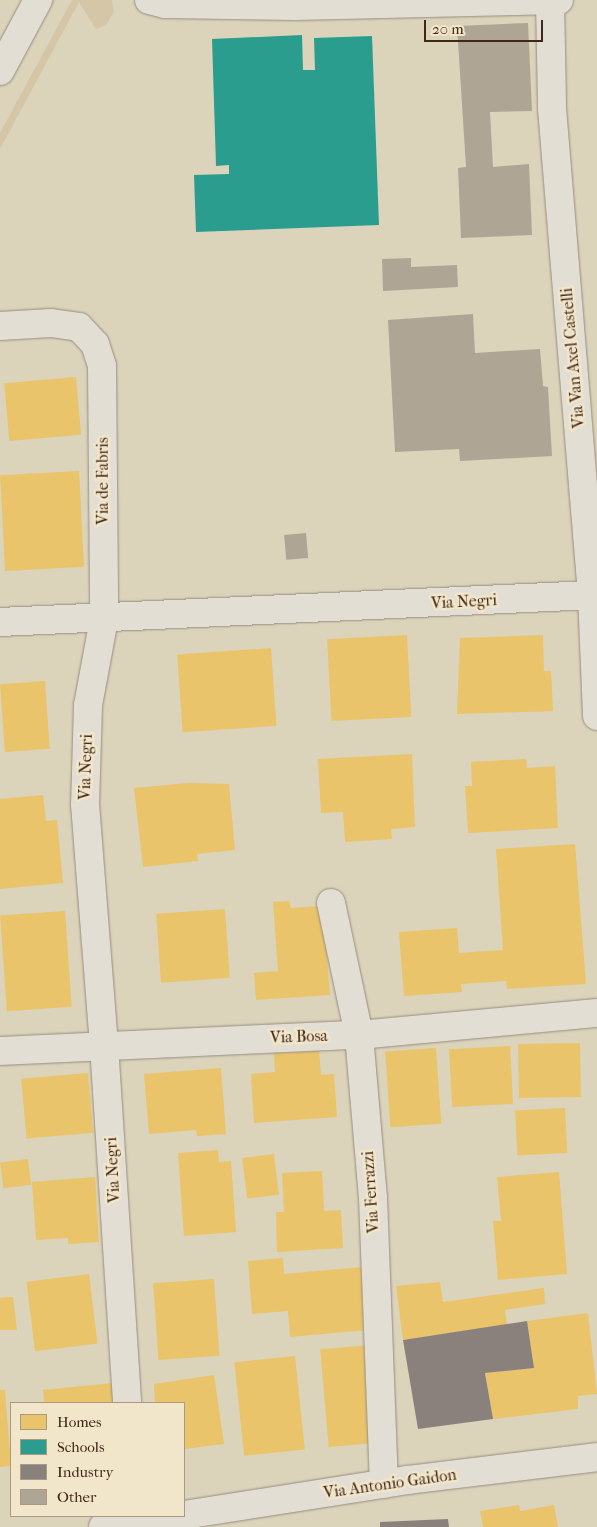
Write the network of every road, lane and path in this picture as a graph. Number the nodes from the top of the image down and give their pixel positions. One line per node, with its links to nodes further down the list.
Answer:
1 (38, 0): 5 (street)
2 (149, 0): 3 (street)
3 (550, 0): 4 (street); 7 (street, Via Van Axel Castelli)
4 (559, 0)
5 (0, 71)
6 (0, 326): 8 (street, Via de Fabris)
7 (592, 595): 8 (street, Via Negri); 10 (street, Via Van Axel Castelli)
8 (104, 619): 9 (street); 14 (street, Via Negri)
9 (0, 622)
10 (597, 716)
11 (331, 903): 13 (street, Via Ferrazzi)
12 (597, 1013): 13 (street, Via Bosa)
13 (359, 1034): 14 (street, Via Bosa); 18 (street, Via Ferrazzi)
14 (104, 1045): 15 (street, Via Bosa); 16 (street, Via Negri)
15 (0, 1051)
16 (126, 1402)
17 (597, 1457): 18 (street, Via Antonio Gaidon)
18 (384, 1484): 19 (street, Via Antonio Gaidon)
19 (185, 1515)
20 (163, 1517): 21 (street)
21 (136, 1519): 22 (street)
22 (104, 1527)

